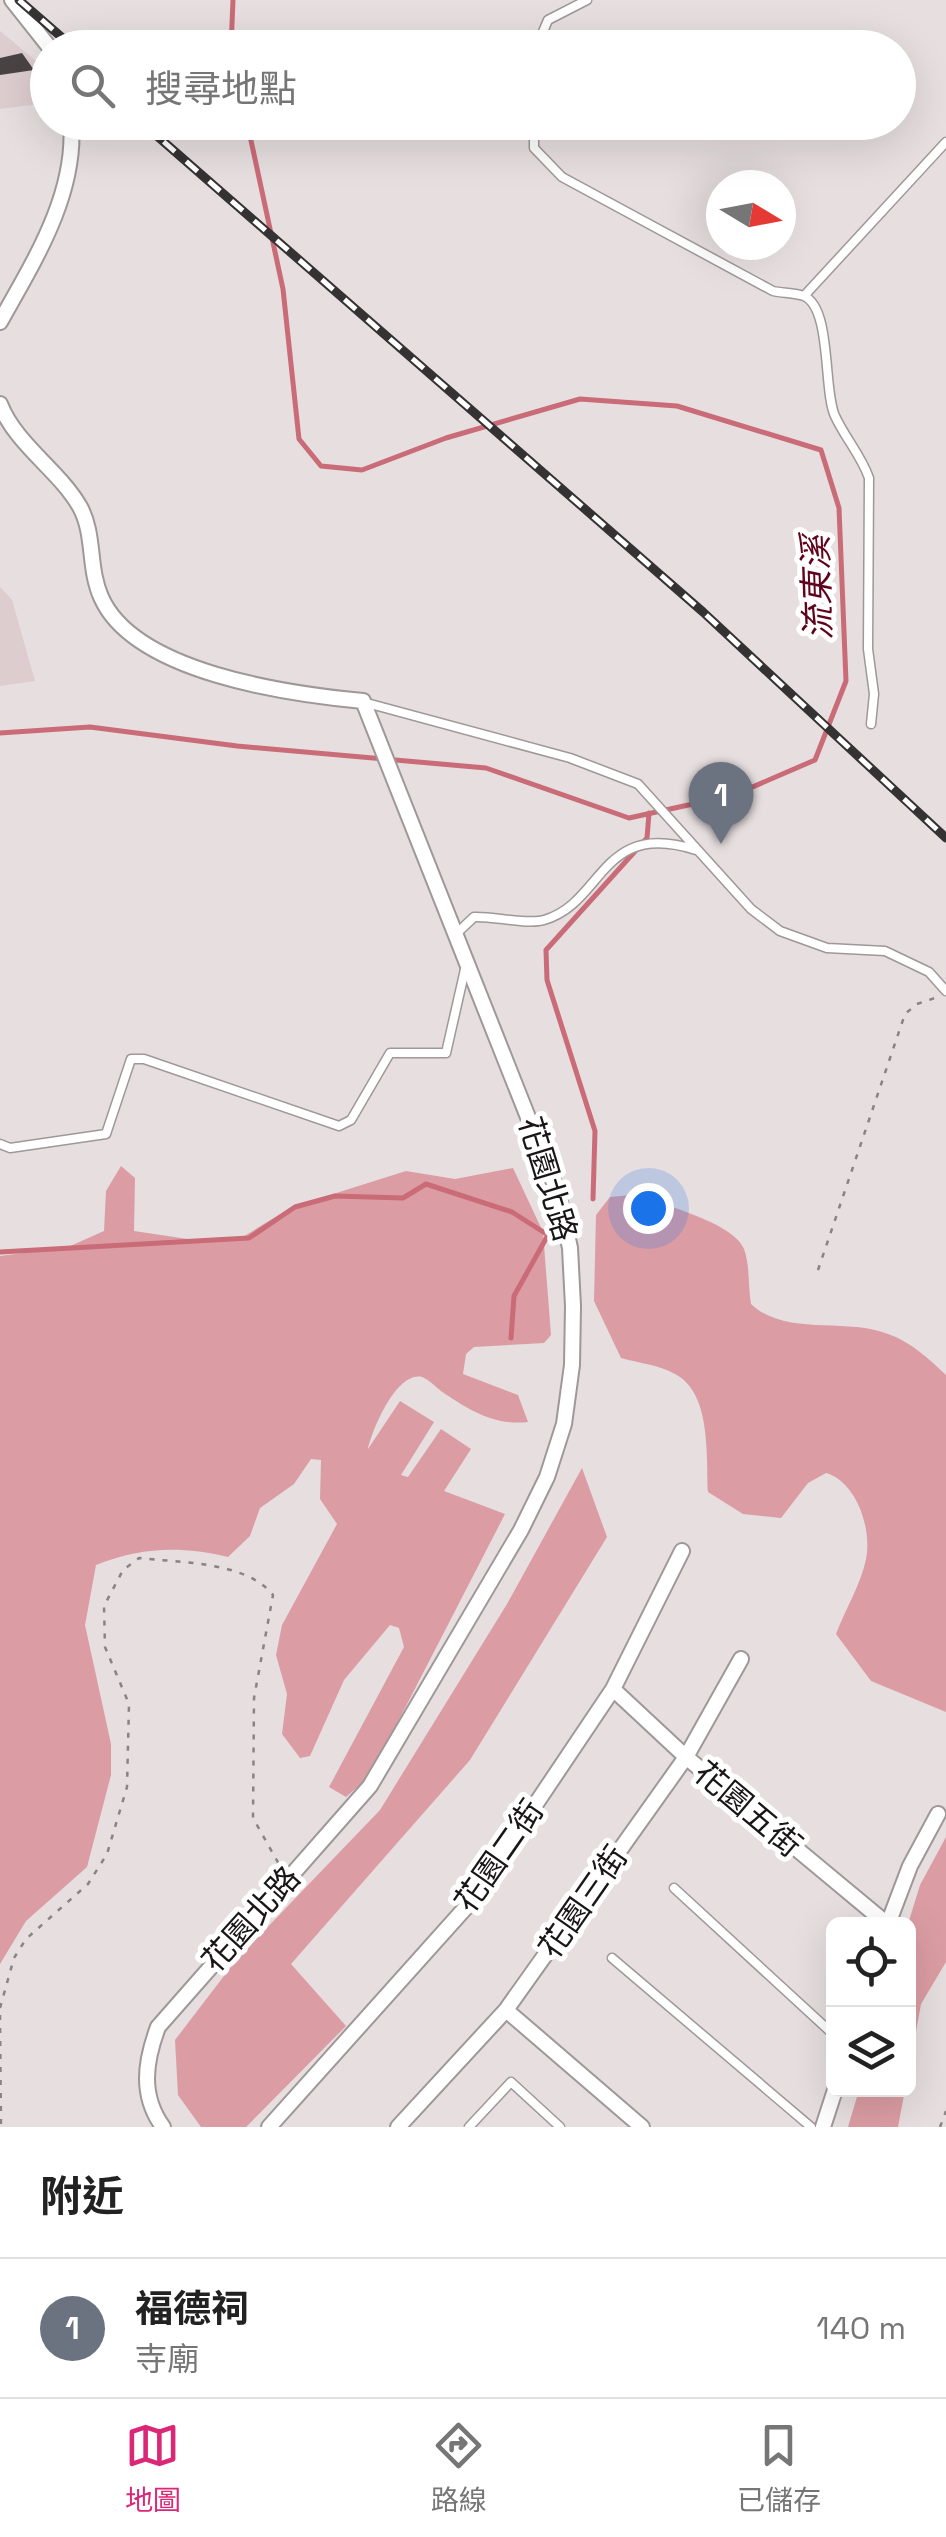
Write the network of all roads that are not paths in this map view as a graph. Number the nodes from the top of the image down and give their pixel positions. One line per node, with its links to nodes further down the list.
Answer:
1 (12, 0): 3 (street)
2 (587, 0): 4 (lane)
3 (36, 30)
4 (544, 30)
5 (72, 140): 9 (street)
6 (534, 140): 8 (lane)
7 (946, 142): 8 (lane)
8 (804, 296): 12 (lane)
9 (0, 322)
10 (0, 404): 11 (street)
11 (363, 702): 13 (lane); 14 (street, 花園北路)
12 (870, 724)
13 (695, 848): 14 (lane); 16 (lane)
14 (456, 934): 15 (street, 花園北路)
15 (467, 962): 17 (lane); 30 (street, 花園北路)
16 (946, 993)
17 (0, 1144)
18 (682, 1551): 20 (street, 花園二街)
19 (741, 1659): 21 (street, 花園三街)
20 (613, 1689): 21 (street, 花園五街); 31 (street, 花園二街)
21 (686, 1757): 24 (street, 花園五街); 27 (street, 花園三街)
22 (938, 1814): 25 (street)
23 (674, 1888): 28 (lane)
24 (879, 1917)
25 (890, 1917)
26 (612, 1958): 36 (lane)
27 (506, 2010): 32 (street, 花園三街); 35 (street)
28 (826, 2028)
29 (833, 2097): 37 (street)
30 (163, 2127)
31 (269, 2127)
32 (398, 2127)
33 (469, 2127): 34 (lane)
34 (560, 2127)
35 (642, 2127)
36 (811, 2127)
37 (823, 2127)

